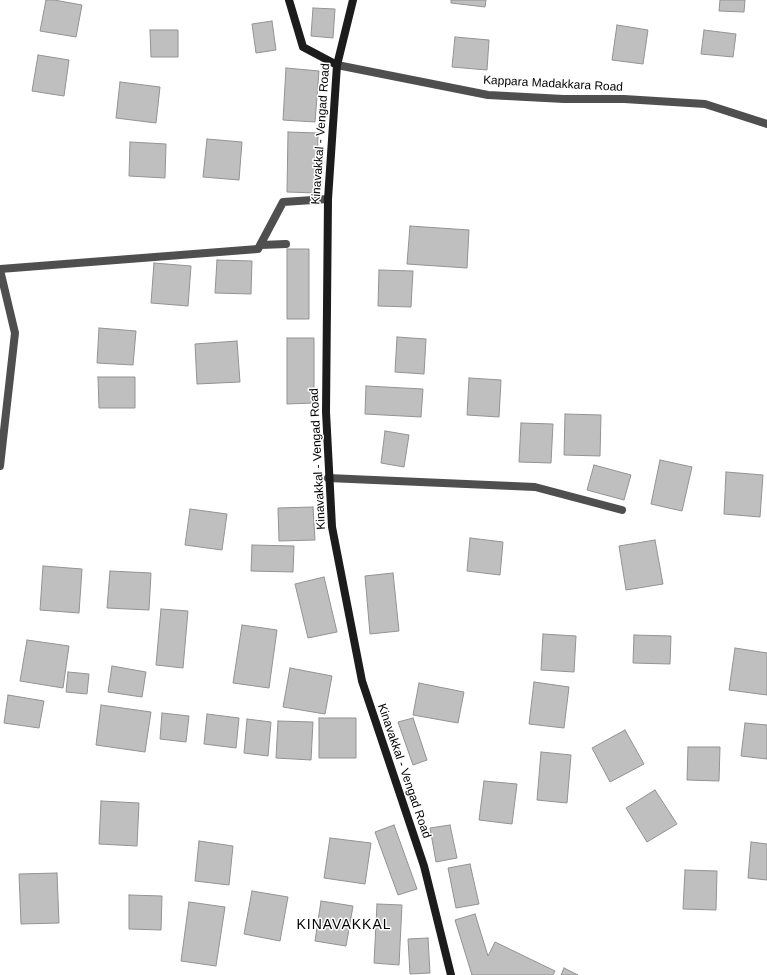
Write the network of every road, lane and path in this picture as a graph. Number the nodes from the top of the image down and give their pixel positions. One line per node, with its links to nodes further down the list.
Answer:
1 (289, 0): 3 (main road)
2 (352, 0): 3 (main road, Kinavakkal - Vengad Road)
3 (337, 65): 4 (street, Kappara Madakkara Road); 5 (main road, Kinavakkal - Vengad Road)
4 (767, 124)
5 (328, 199): 7 (street); 10 (main road, Kinavakkal - Vengad Road)
6 (286, 244): 7 (street)
7 (261, 245): 8 (street)
8 (0, 269): 9 (street)
9 (0, 466)
10 (328, 478): 11 (street); 12 (main road, Kinavakkal - Vengad Road)
11 (622, 510)
12 (451, 975)

